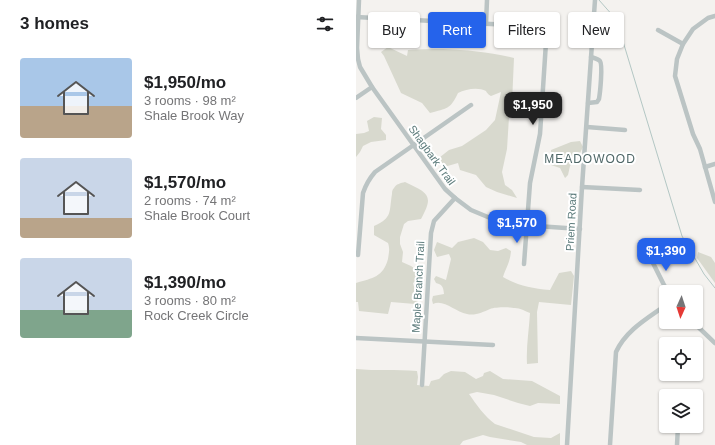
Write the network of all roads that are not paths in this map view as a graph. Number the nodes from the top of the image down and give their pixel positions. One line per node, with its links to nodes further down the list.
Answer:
1 (359, 0): 5 (street, Shagbark Trail)
2 (487, 0): 7 (street)
3 (595, 0): 10 (street, Priem Road)
4 (715, 16): 9 (street)
5 (357, 17): 6 (street); 11 (street, Shagbark Trail)
6 (428, 21)
7 (486, 24): 24 (street)
8 (658, 30): 9 (street)
9 (683, 44): 19 (street)
10 (592, 57): 13 (street, Priem Road); 13 (street)
11 (372, 87): 12 (street); 17 (street, Shagbark Trail)
12 (356, 98)
13 (588, 103): 15 (street, Priem Road)
14 (471, 105): 17 (street)
15 (587, 127): 16 (street); 20 (street, Priem Road)
16 (625, 130)
17 (414, 145): 22 (street, Shagbark Trail); 26 (street)
18 (715, 164): 19 (street)
19 (705, 167): 23 (street)
20 (582, 187): 21 (street); 25 (street, Priem Road)
21 (640, 190)
22 (455, 198): 24 (street, Shagbark Trail); 33 (street, Maple Branch Trail)
23 (715, 202)
24 (527, 225): 25 (street, Shagbark Trail); 28 (street)
25 (580, 229): 38 (street, Priem Road)
26 (358, 255)
27 (651, 259): 29 (street)
28 (524, 264)
29 (664, 285)
30 (659, 310): 39 (street)
31 (700, 329): 34 (street)
32 (356, 338): 33 (street)
33 (424, 342): 35 (street); 36 (street, Maple Branch Trail)
34 (715, 343)
35 (493, 345)
36 (422, 385)
37 (678, 433): 40 (street)
38 (567, 445)
39 (610, 445)
40 (677, 445)

